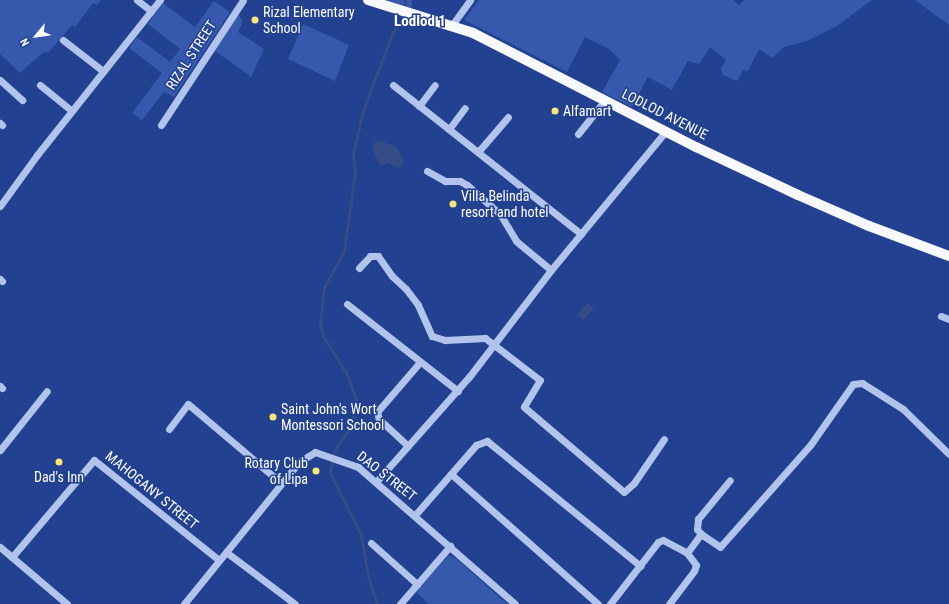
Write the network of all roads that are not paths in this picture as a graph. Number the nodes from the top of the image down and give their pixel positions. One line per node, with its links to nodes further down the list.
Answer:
1 (137, 0): 6 (street)
2 (160, 0): 6 (street)
3 (243, 0): 20 (street, RIZAL STREET)
4 (368, 0): 7 (main road, LODLOD AVENUE)
5 (470, 0): 7 (street)
6 (151, 11): 9 (street)
7 (452, 25): 15 (main road, LODLOD AVENUE)
8 (64, 40): 9 (street)
9 (103, 71): 18 (street)
10 (0, 80): 14 (street)
11 (40, 85): 18 (street)
12 (393, 85): 16 (street)
13 (435, 85): 16 (street)
14 (22, 100)
15 (605, 100): 22 (main road, LODLOD AVENUE); 23 (street)
16 (419, 106): 21 (street)
17 (465, 108): 21 (street)
18 (72, 111): 26 (street)
19 (508, 117): 24 (street)
20 (161, 125)
21 (449, 129): 24 (street)
22 (666, 131): 27 (street); 28 (main road, LODLOD AVENUE)
23 (578, 134)
24 (478, 152): 27 (street)
25 (427, 171): 30 (street)
26 (0, 206)
27 (581, 234): 30 (street)
28 (949, 256)
29 (359, 268): 34 (street)
30 (551, 270): 34 (street)
31 (347, 304): 35 (street)
32 (941, 316): 33 (street)
33 (949, 319)
34 (494, 344): 36 (street); 39 (street)
35 (420, 362): 36 (street); 40 (street)
36 (458, 390): 40 (street)
37 (47, 391): 41 (street)
38 (169, 429): 46 (street)
39 (664, 439)
40 (408, 446): 45 (street)
41 (0, 450)
42 (949, 454): 48 (street)
43 (451, 474): 47 (street); 56 (street); 63 (street)
44 (730, 480): 48 (street)
45 (376, 482): 46 (street, DAO STREET); 47 (street, DAO STREET)
46 (281, 483): 52 (street, DAO STREET)
47 (415, 515): 50 (street, DAO STREET)
48 (701, 534): 53 (street)
49 (371, 543): 57 (street)
50 (450, 546): 57 (street); 62 (street, DAO STREET)
51 (0, 547): 54 (street)
52 (226, 552): 55 (street, DAO STREET); 60 (street)
53 (687, 553): 56 (street); 65 (street)
54 (12, 557): 55 (street, MAHOGANY STREET); 58 (street)
55 (219, 560): 59 (street, DAO STREET)
56 (640, 566): 64 (street)
57 (417, 584): 61 (street)
58 (67, 604)
59 (184, 604)
60 (296, 604)
61 (400, 604)
62 (515, 604)
63 (598, 604)
64 (610, 604)
65 (668, 604)

